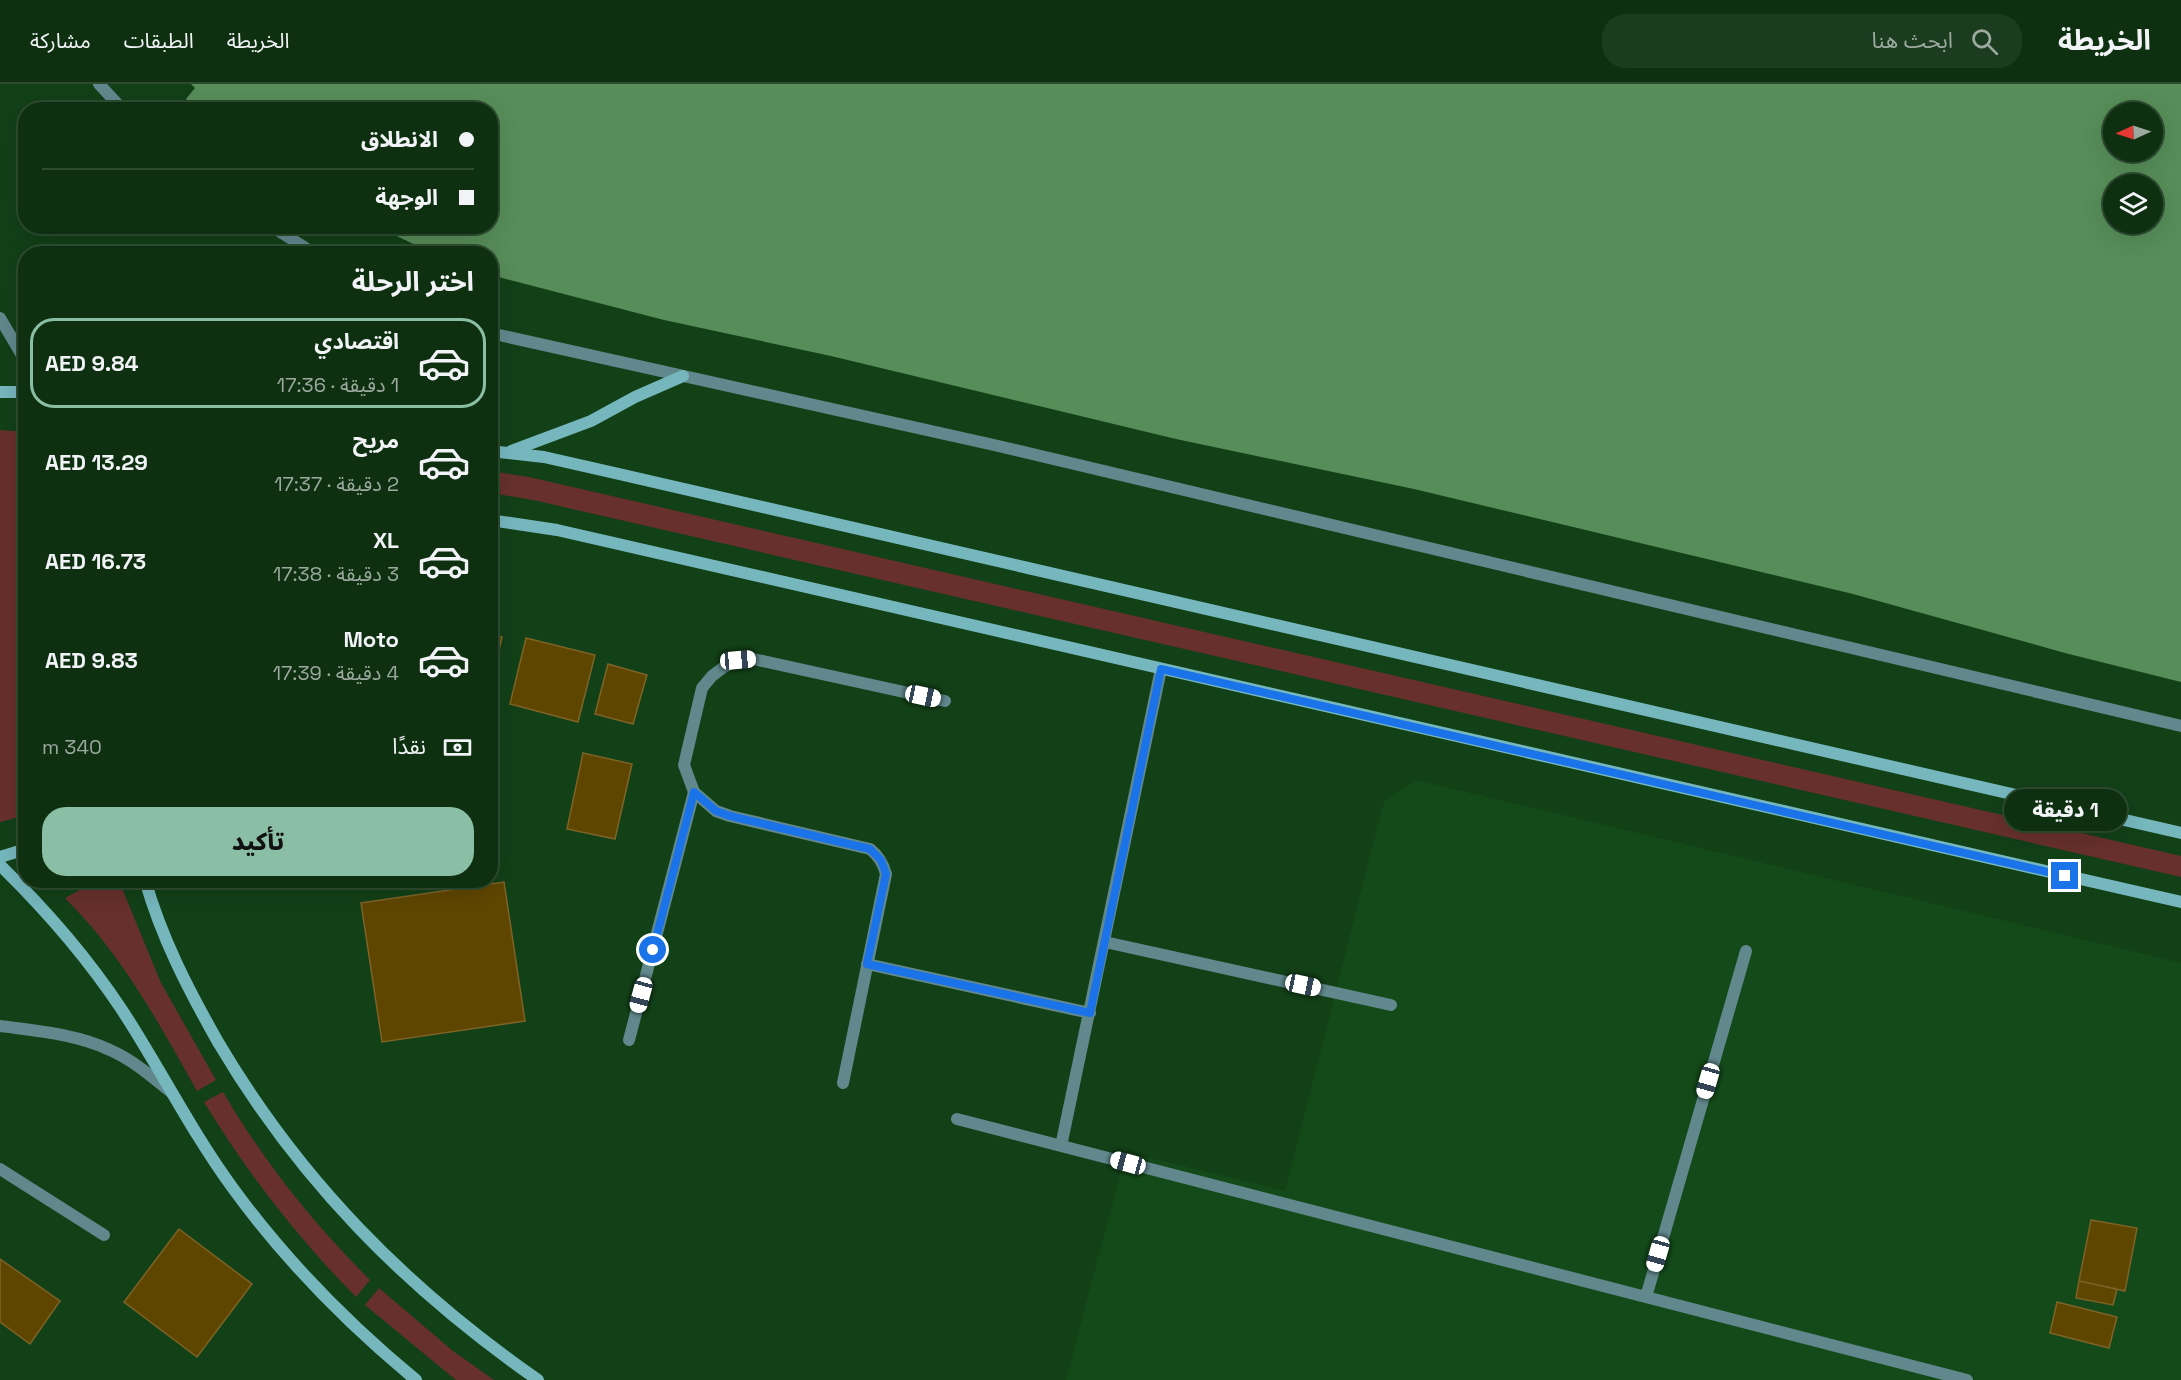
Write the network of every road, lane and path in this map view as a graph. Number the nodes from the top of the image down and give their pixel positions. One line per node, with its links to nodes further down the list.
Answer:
1 (99, 84): 2 (street)
2 (116, 102)
3 (284, 234): 4 (street)
4 (302, 246)
5 (0, 318): 7 (street)
6 (498, 335): 8 (street)
7 (18, 348)
8 (682, 376): 12 (main road); 16 (street)
9 (0, 392): 10 (main road)
10 (18, 392)
11 (498, 452): 12 (main road)
12 (506, 452): 18 (main road)
13 (498, 521): 14 (main road)
14 (1161, 669): 25 (main road); 26 (street)
15 (945, 701): 17 (street)
16 (2181, 726)
17 (694, 792): 28 (street); 32 (street)
18 (2181, 833)
19 (18, 851): 20 (main road)
20 (0, 857)
21 (0, 865): 22 (main road)
22 (18, 882)
23 (24, 888): 34 (main road)
24 (147, 888): 41 (main road)
25 (2181, 902)
26 (1105, 942): 29 (street); 30 (street)
27 (1746, 951): 39 (street)
28 (867, 964): 30 (street); 33 (street)
29 (1391, 1005)
30 (1090, 1013): 36 (street)
31 (0, 1026): 34 (street)
32 (630, 1040)
33 (843, 1083)
34 (171, 1093): 40 (main road)
35 (957, 1119): 36 (street)
36 (1061, 1146): 39 (street)
37 (0, 1169): 38 (street)
38 (104, 1235)
39 (1646, 1297): 42 (street)
40 (416, 1380)
41 (538, 1380)
42 (1966, 1380)

